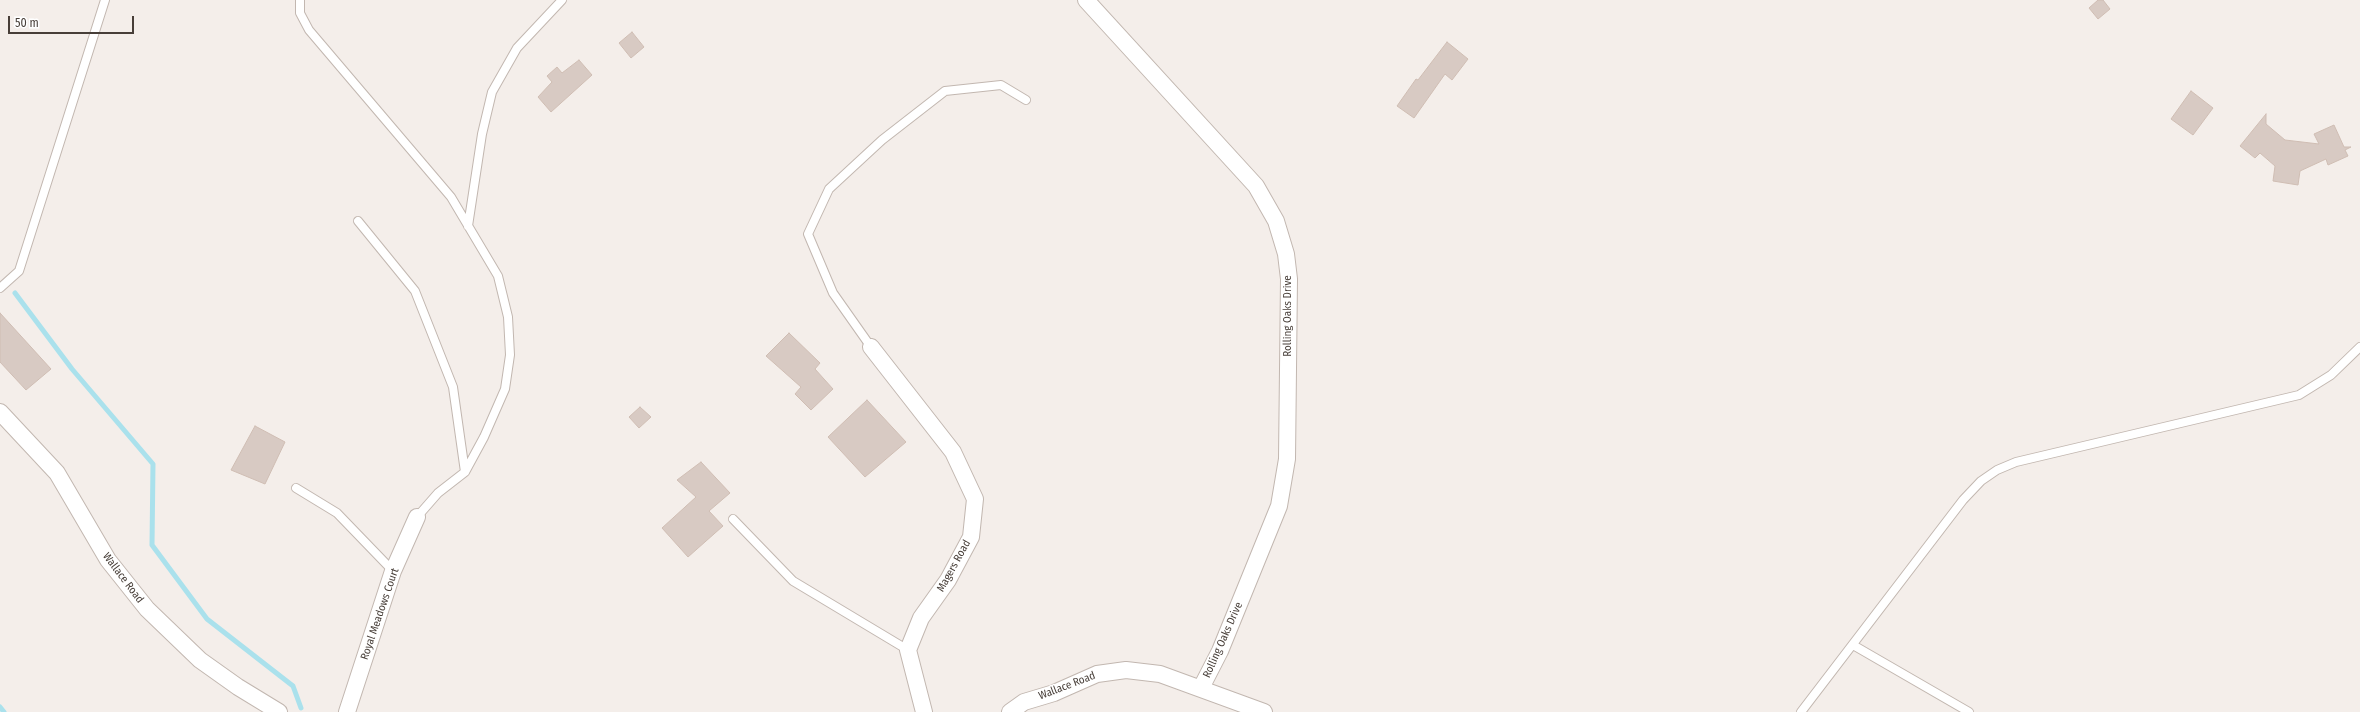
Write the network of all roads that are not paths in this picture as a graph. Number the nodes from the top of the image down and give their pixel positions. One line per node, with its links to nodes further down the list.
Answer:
1 (105, 0): 8 (lane)
2 (300, 0): 7 (lane)
3 (562, 0): 7 (lane)
4 (1086, 0): 19 (street, Rolling Oaks Drive)
5 (1026, 100): 9 (lane)
6 (358, 221): 12 (lane)
7 (468, 226): 12 (lane)
8 (0, 288)
9 (871, 347): 18 (street, Magers Road)
10 (2360, 347): 17 (lane)
11 (0, 412): 20 (street, Wallace Road)
12 (465, 472): 14 (lane)
13 (296, 488): 16 (lane)
14 (417, 517): 16 (street, Royal Meadows Court)
15 (733, 519): 18 (lane)
16 (393, 572): 21 (street, Royal Meadows Court)
17 (1853, 645): 25 (lane); 26 (lane)
18 (908, 650): 22 (street)
19 (1201, 688): 23 (street, Wallace Road); 24 (street, Wallace Road)
20 (273, 711)
21 (347, 712)
22 (924, 712)
23 (1010, 712)
24 (1264, 712)
25 (1801, 712)
26 (1969, 712)

